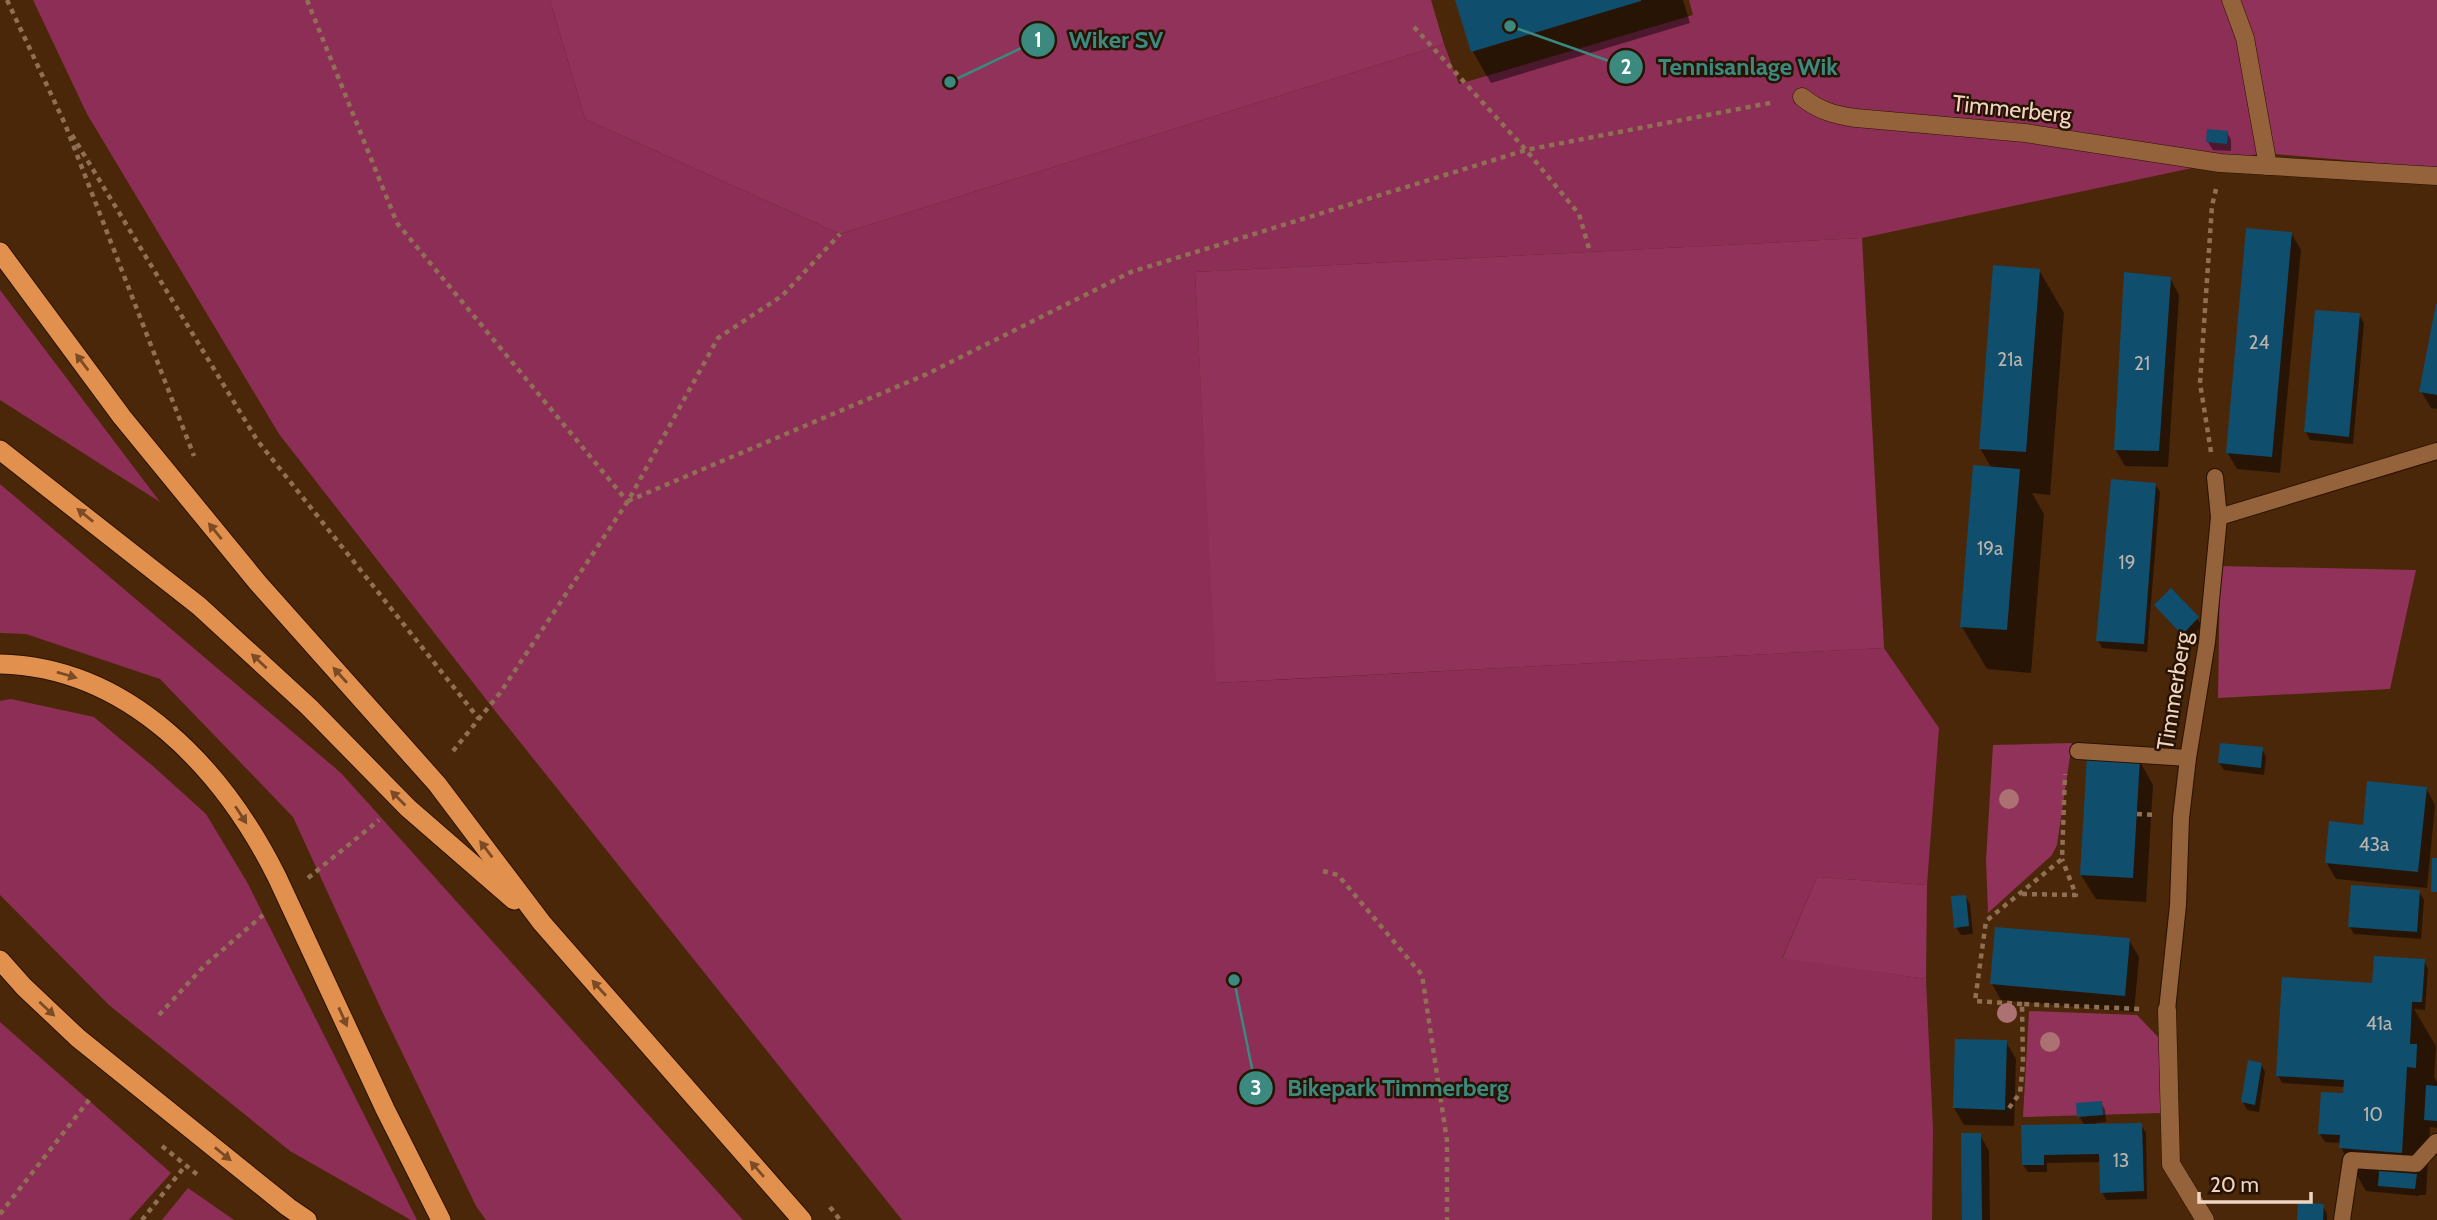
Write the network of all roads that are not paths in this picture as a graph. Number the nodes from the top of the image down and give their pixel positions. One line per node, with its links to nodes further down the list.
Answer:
1 (2231, 0): 3 (street)
2 (1802, 97): 3 (street, Timmerberg)
3 (2268, 166): 4 (street, Timmerberg)
4 (2437, 176)
5 (0, 252): 13 (highway, one-way to 5)
6 (0, 450): 13 (highway, one-way to 6)
7 (2437, 452): 9 (lane)
8 (2215, 477): 9 (lane, Timmerberg)
9 (2219, 517): 12 (lane, Timmerberg)
10 (0, 664): 18 (highway, one-way to 18)
11 (2078, 751): 12 (lane)
12 (2188, 758): 15 (lane, Timmerberg)
13 (542, 923): 19 (highway, one-way to 13)
14 (0, 960): 17 (highway, one-way to 17)
15 (2167, 1010): 20 (street, Timmerberg)
16 (2436, 1142): 21 (lane)
17 (307, 1220)
18 (441, 1220)
19 (802, 1220)
20 (2205, 1220)
21 (2342, 1220)

